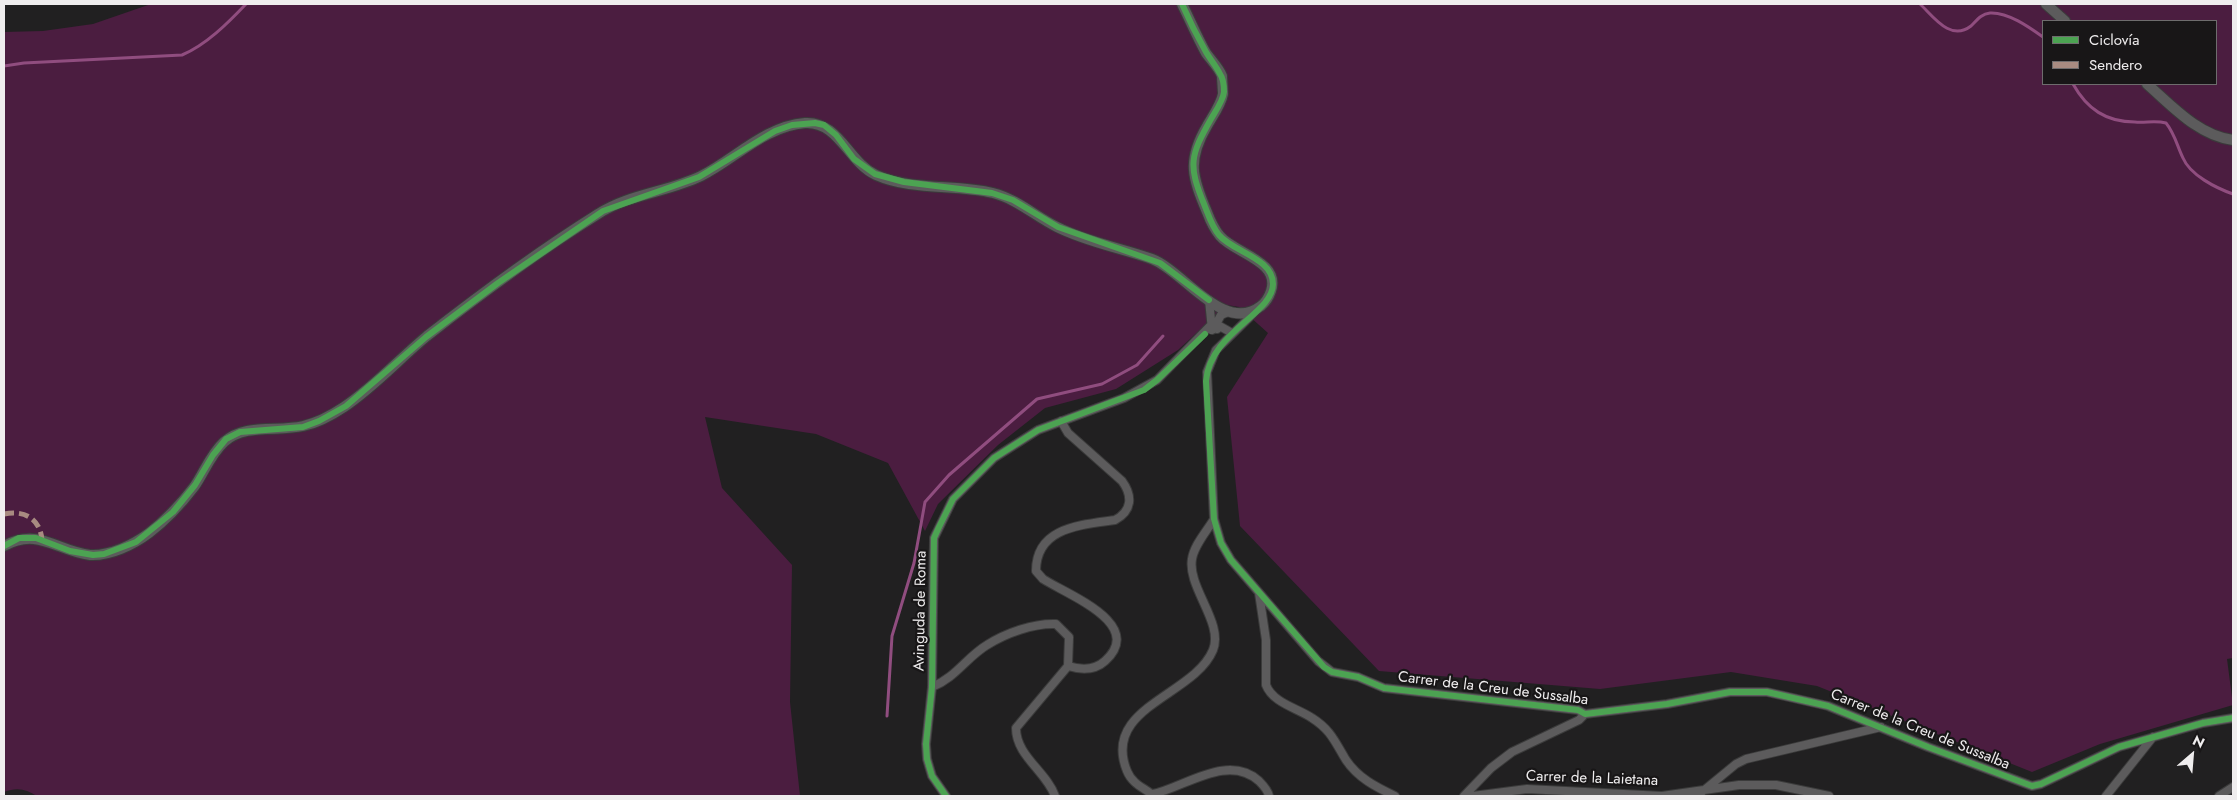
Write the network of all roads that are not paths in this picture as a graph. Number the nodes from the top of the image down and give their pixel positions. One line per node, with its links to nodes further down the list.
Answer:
1 (1182, 4): 7 (street)
2 (2046, 4): 3 (street)
3 (2064, 20)
4 (2148, 85): 5 (street)
5 (2233, 140)
6 (1209, 300): 8 (street); 9 (street); 13 (street)
7 (1262, 306): 8 (street); 10 (street, Carrer de la Creu de Sussalba)
8 (1230, 312): 9 (street, Avinguda de Roma); 10 (street)
9 (1212, 329): 10 (street); 11 (street, Avinguda de Roma)
10 (1233, 332): 12 (street, Carrer de la Creu de Sussalba)
11 (1061, 421): 15 (street); 16 (street, Avinguda de Roma)
12 (1214, 519): 14 (street, Carrer de la Creu de Sussalba); 23 (street)
13 (4, 546)
14 (1258, 592): 17 (street, Carrer de la Creu de Sussalba); 27 (street)
15 (1068, 666): 16 (street); 25 (street)
16 (932, 687): 24 (street, Avinguda de Roma)
17 (1586, 714): 19 (street, Carrer de la Creu de Sussalba); 28 (street)
18 (2233, 718): 20 (street, Carrer de la Creu de Sussalba)
19 (1881, 727): 20 (street, Carrer de la Creu de Sussalba); 22 (street)
20 (2152, 737): 32 (street)
21 (2233, 787): 33 (street)
22 (1705, 789): 29 (street, Carrer de la Laietana); 30 (street); 31 (street, Carrer de la Laietana)
23 (1153, 795): 26 (street)
24 (946, 796)
25 (1055, 796)
26 (1269, 796)
27 (1395, 796)
28 (1464, 796)
29 (1473, 796)
30 (1697, 796)
31 (1829, 796)
32 (2106, 796)
33 (2219, 796)

